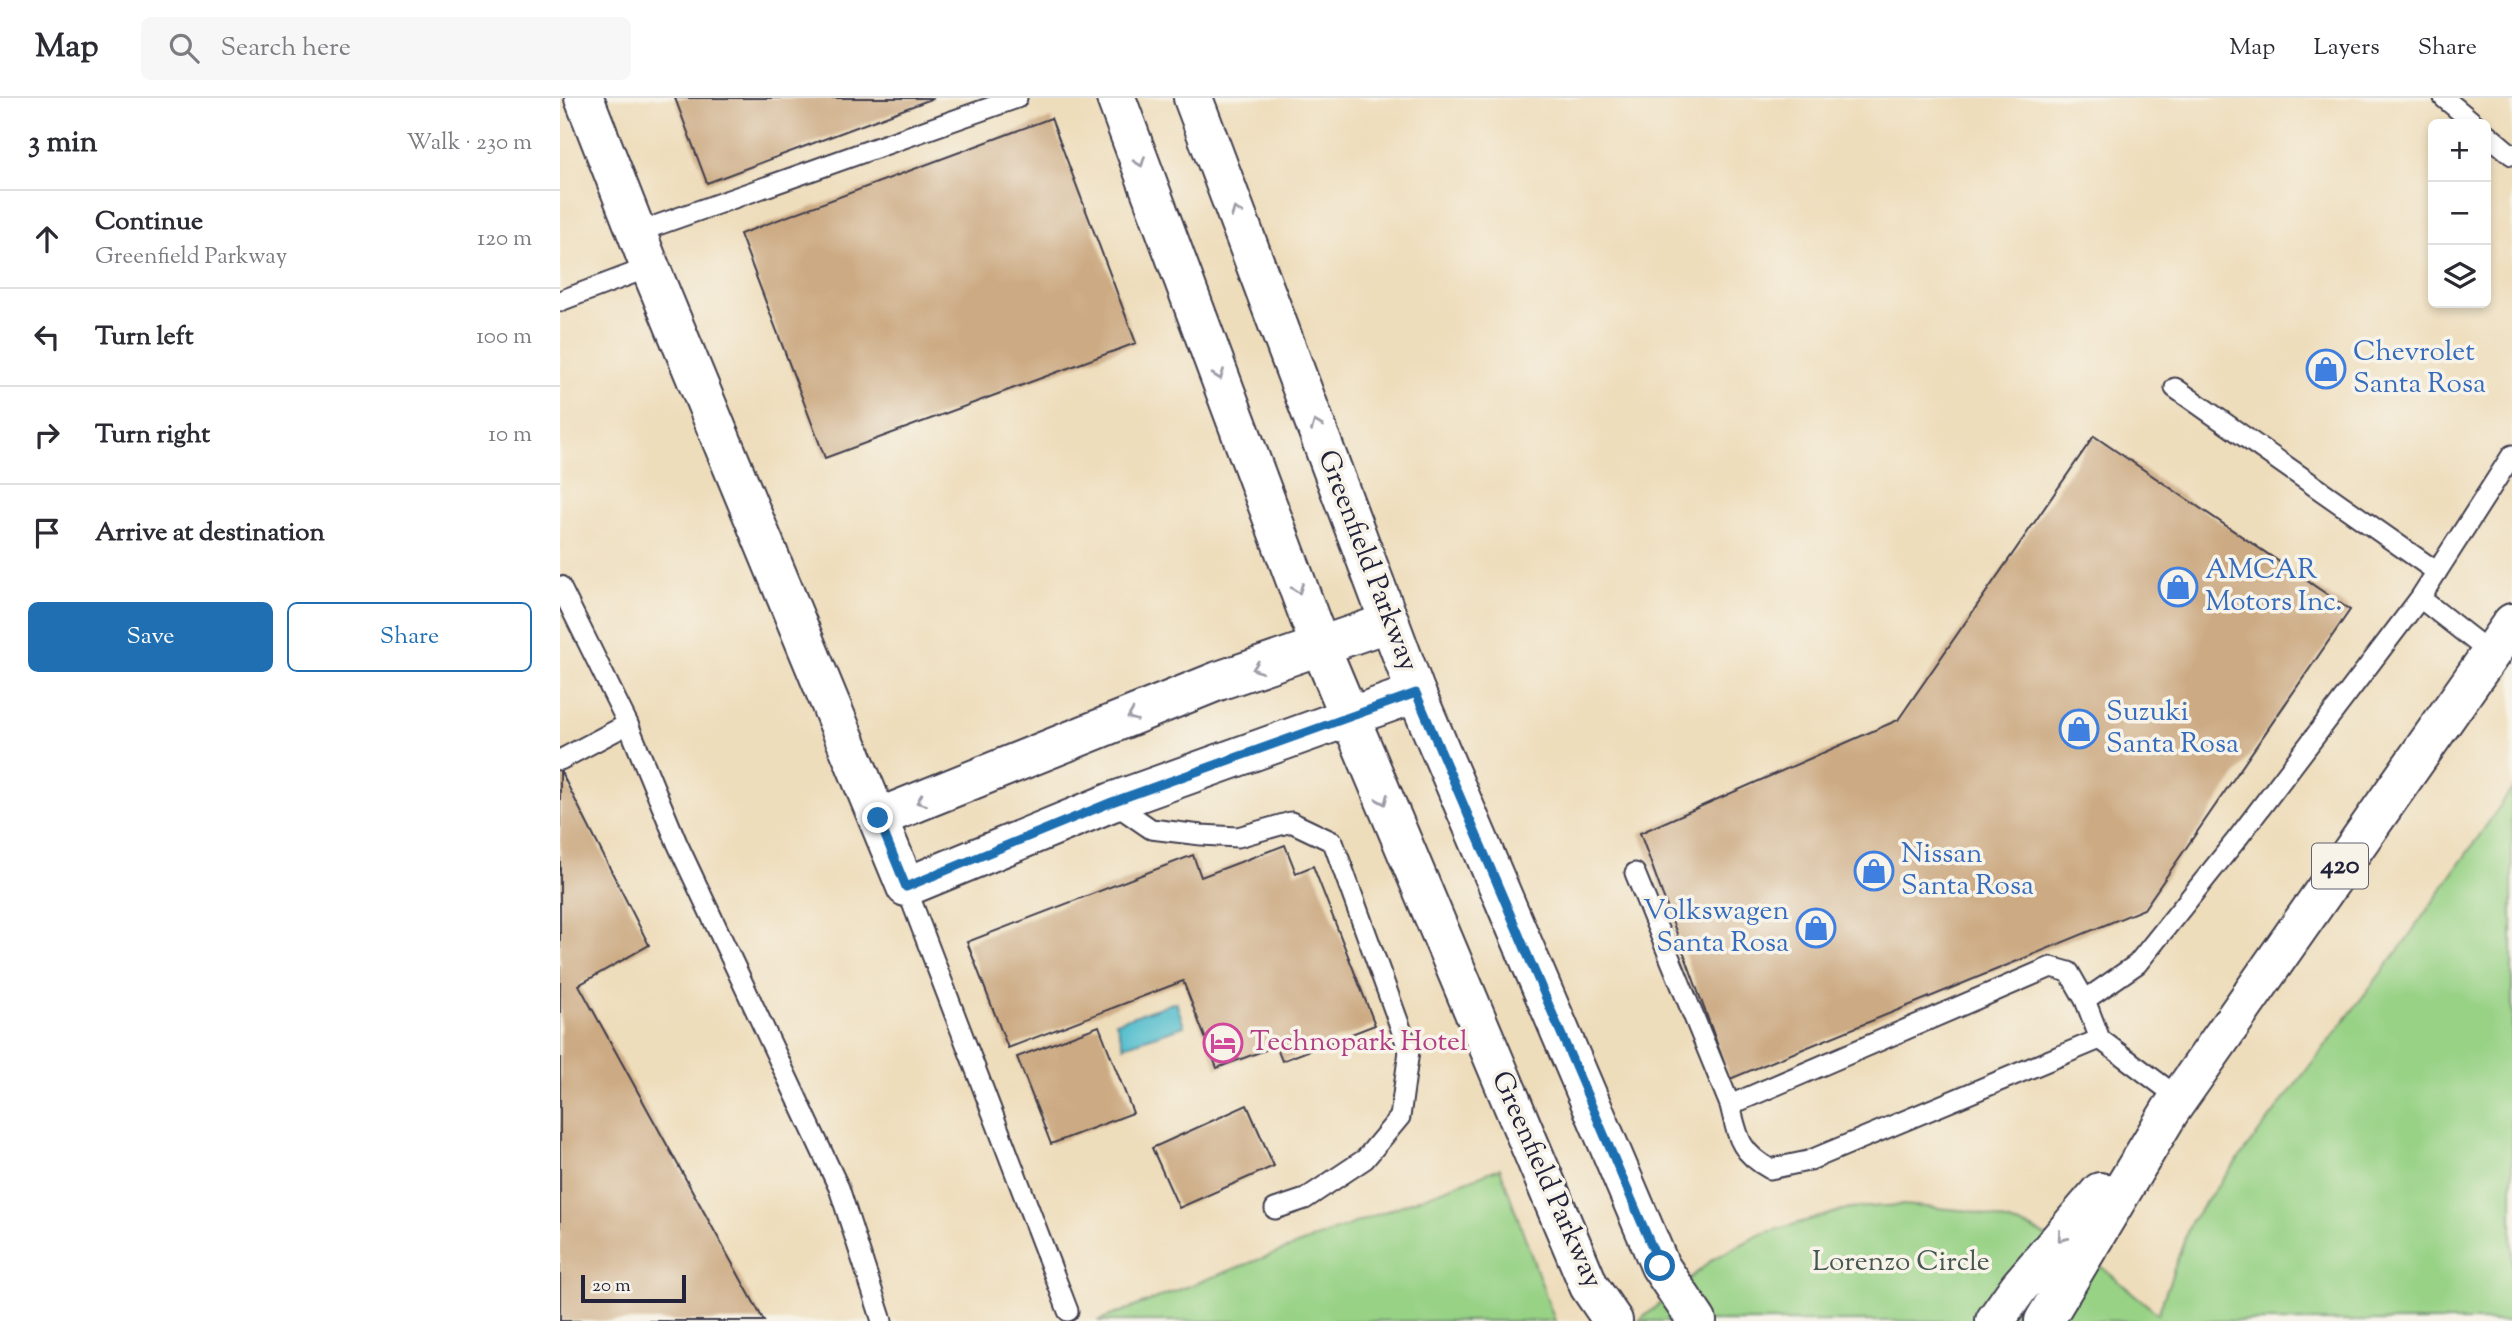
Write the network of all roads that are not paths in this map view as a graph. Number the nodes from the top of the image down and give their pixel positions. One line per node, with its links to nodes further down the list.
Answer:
1 (584, 98): 9 (main road)
2 (1017, 98): 9 (lane)
3 (1116, 98): 19 (main road, Greenfield Parkway, one-way to 19)
4 (1193, 98): 17 (main road, Greenfield Parkway, one-way to 4)
5 (2444, 98): 6 (lane)
6 (2469, 119)
7 (2491, 137): 8 (lane)
8 (2512, 155)
9 (638, 232): 10 (main road)
10 (650, 267): 11 (lane); 26 (main road)
11 (560, 301)
12 (2175, 388): 14 (lane)
13 (2512, 455): 14 (lane)
14 (2437, 572): 16 (lane)
15 (560, 586): 23 (lane)
16 (2420, 598): 20 (lane); 29 (lane)
17 (1390, 622): 19 (main road); 21 (main road, Greenfield Parkway)
18 (2512, 623): 20 (main road, 420)
19 (1320, 646): 22 (main road, Greenfield Parkway); 26 (main road, one-way to 26)
20 (2489, 652): 32 (main road, 420)
21 (1416, 693): 22 (main road); 37 (main road, Greenfield Parkway)
22 (1348, 718): 25 (main road); 36 (main road, Greenfield Parkway, one-way to 36)
23 (628, 724): 24 (lane); 35 (lane)
24 (560, 760)
25 (1112, 802): 28 (main road); 33 (lane)
26 (878, 818): 28 (main road)
27 (1635, 873): 31 (lane)
28 (906, 887): 34 (lane)
29 (2085, 1000): 30 (lane); 31 (lane)
30 (2100, 1039): 31 (lane); 32 (lane)
31 (1730, 1105)
32 (2174, 1105): 38 (main road, 420, one-way to 38); 39 (main road, 420)
33 (1275, 1209)
34 (1068, 1311)
35 (882, 1321)
36 (1613, 1321)
37 (1697, 1321)
38 (1995, 1321)
39 (2044, 1321)

